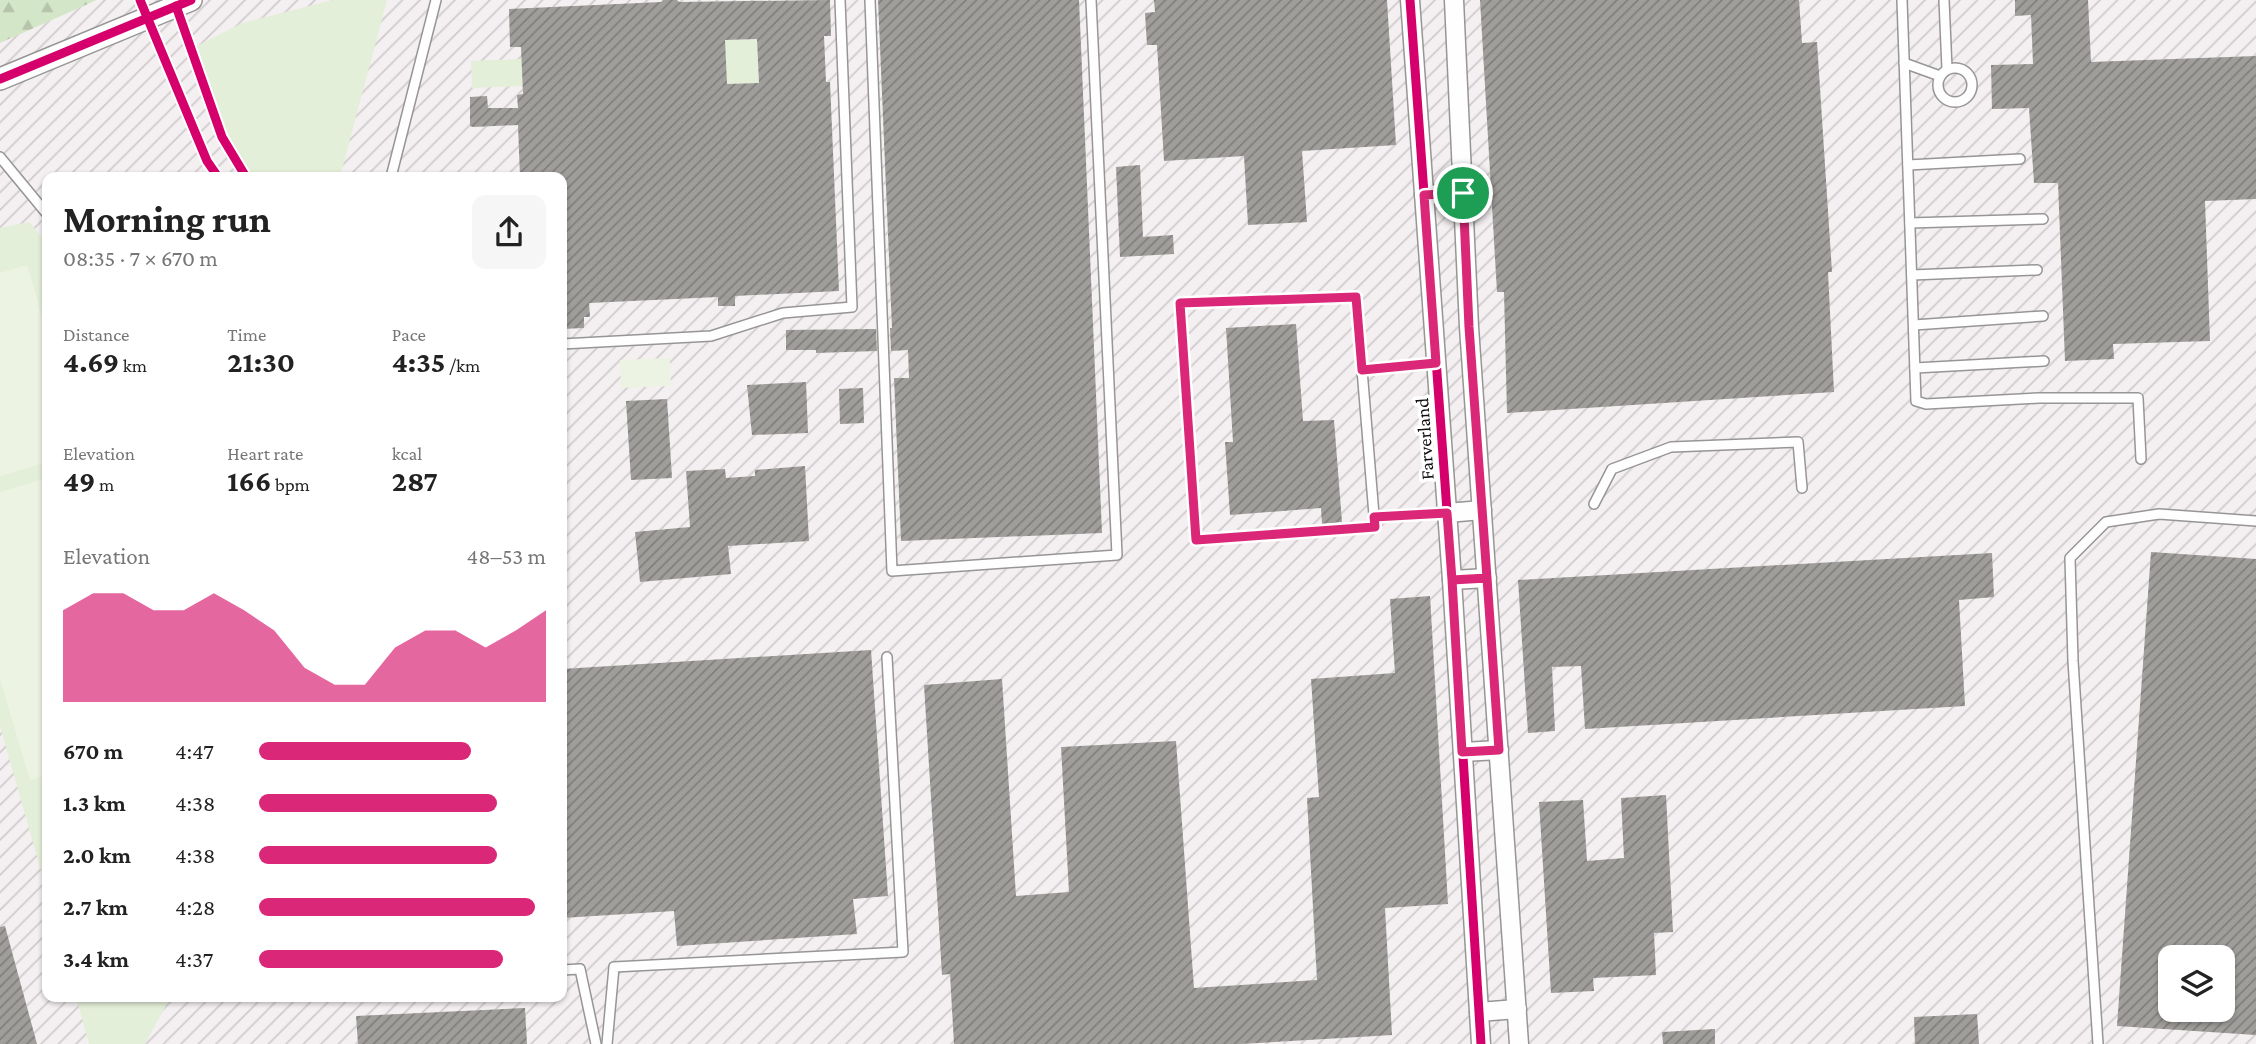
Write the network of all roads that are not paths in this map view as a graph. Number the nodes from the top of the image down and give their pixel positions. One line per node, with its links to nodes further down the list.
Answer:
1 (191, 0): 11 (street)
2 (436, 0): 15 (lane)
3 (840, 0): 25 (lane)
4 (870, 0): 5 (lane)
5 (1091, 0)
6 (1410, 0): 17 (street, Farverland)
7 (1454, 0): 16 (street)
8 (1902, 0): 10 (lane)
9 (1944, 0): 10 (lane)
10 (1904, 63): 14 (lane)
11 (0, 79)
12 (0, 157): 18 (lane)
13 (2020, 159): 14 (lane)
14 (1908, 165): 20 (lane)
15 (392, 172)
16 (1463, 193): 17 (street); 33 (street)
17 (1424, 195): 27 (street, Farverland)
18 (42, 208)
19 (2043, 219): 20 (lane)
20 (1910, 223): 22 (lane)
21 (2037, 270): 22 (lane)
22 (1912, 275): 24 (lane)
23 (2043, 316): 24 (lane)
24 (1914, 325): 28 (lane)
25 (567, 344)
26 (2044, 361): 28 (lane)
27 (1436, 363): 29 (lane); 34 (street, Farverland)
28 (1915, 368): 30 (lane)
29 (1362, 370): 35 (lane); 35 (lane)
30 (2141, 459)
31 (1802, 488): 32 (lane)
32 (1594, 504)
33 (1482, 510): 34 (street); 37 (street)
34 (1447, 513): 35 (lane); 38 (street, Farverland)
35 (1374, 517)
36 (2256, 521): 49 (lane)
37 (1487, 578): 38 (street); 40 (street)
38 (1452, 580): 41 (street, Farverland)
39 (887, 657): 46 (lane)
40 (1499, 750): 41 (street); 43 (street)
41 (1462, 752): 44 (street, Farverland)
42 (567, 970): 45 (lane)
43 (1517, 1009): 44 (street); 48 (street)
44 (1479, 1012): 47 (street, Farverland)
45 (596, 1044)
46 (607, 1044)
47 (1481, 1044)
48 (1519, 1044)
49 (2098, 1044)

